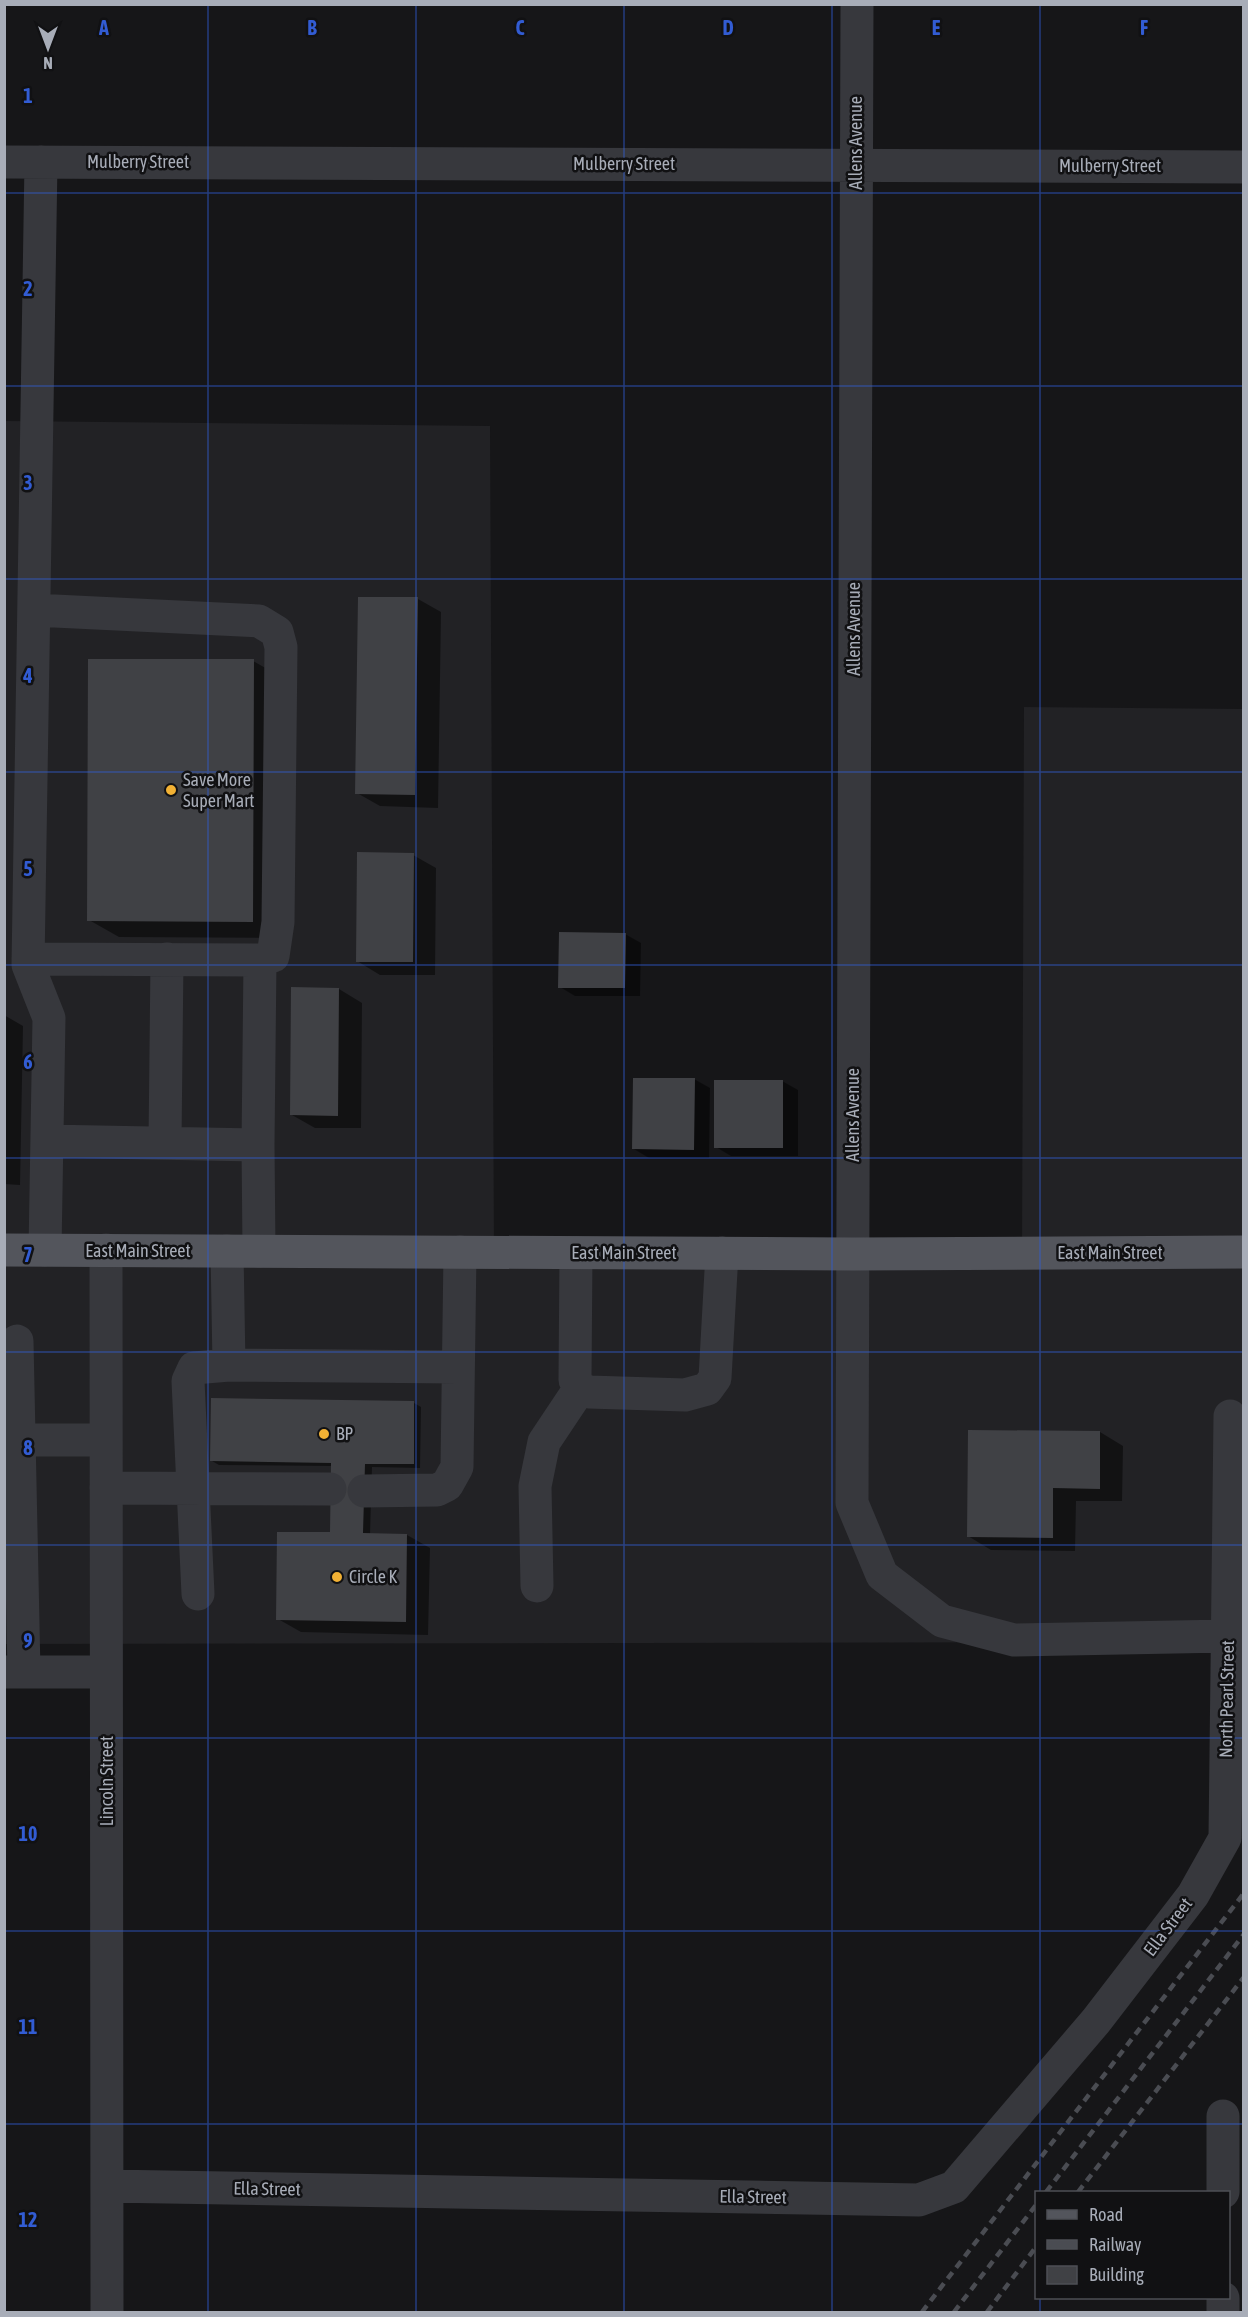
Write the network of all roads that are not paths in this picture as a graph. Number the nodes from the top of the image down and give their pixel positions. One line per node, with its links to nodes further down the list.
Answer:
1 (857, 4): 4 (street, Allens Avenue)
2 (4, 162): 3 (street, Mulberry Street)
3 (41, 162): 4 (street, Mulberry Street); 6 (street)
4 (855, 165): 5 (street, Mulberry Street); 22 (street, Allens Avenue)
5 (1244, 167)
6 (34, 610): 7 (street); 9 (street)
7 (28, 959): 8 (street); 10 (street)
8 (167, 959): 9 (street); 11 (street)
9 (260, 960): 12 (street)
10 (47, 1141): 11 (street); 14 (street)
11 (165, 1143): 12 (street)
12 (258, 1145): 17 (street)
13 (4, 1250): 14 (main road, East Main Street)
14 (45, 1250): 15 (main road, East Main Street)
15 (106, 1250): 16 (main road, East Main Street); 28 (street, Lincoln Street)
16 (227, 1251): 17 (main road, East Main Street); 24 (street)
17 (259, 1251): 18 (main road, East Main Street)
18 (460, 1252): 20 (main road, East Main Street); 25 (street)
19 (1244, 1252): 22 (main road, East Main Street)
20 (576, 1253): 21 (main road, East Main Street); 26 (street)
21 (722, 1253): 22 (main road, East Main Street); 26 (street)
22 (853, 1254): 36 (street, Allens Avenue)
23 (17, 1341): 29 (street)
24 (229, 1365): 25 (street); 31 (street)
25 (458, 1367): 33 (street)
26 (580, 1388): 34 (street)
27 (1230, 1416): 36 (street, North Pearl Street)
28 (106, 1440): 29 (street); 30 (street, Lincoln Street)
29 (14, 1460): 37 (street)
30 (106, 1488): 31 (street); 38 (street, Lincoln Street)
31 (193, 1489): 32 (street); 35 (street)
32 (330, 1490)
33 (364, 1491)
34 (537, 1586)
35 (198, 1594)
36 (1228, 1636): 39 (street, North Pearl Street)
37 (14, 1672): 38 (street)
38 (106, 1672): 41 (street, Lincoln Street)
39 (1225, 1838): 41 (street, Ella Street)
40 (1224, 2116): 42 (street)
41 (107, 2186): 43 (street, Lincoln Street)
42 (1224, 2191)
43 (107, 2313)

